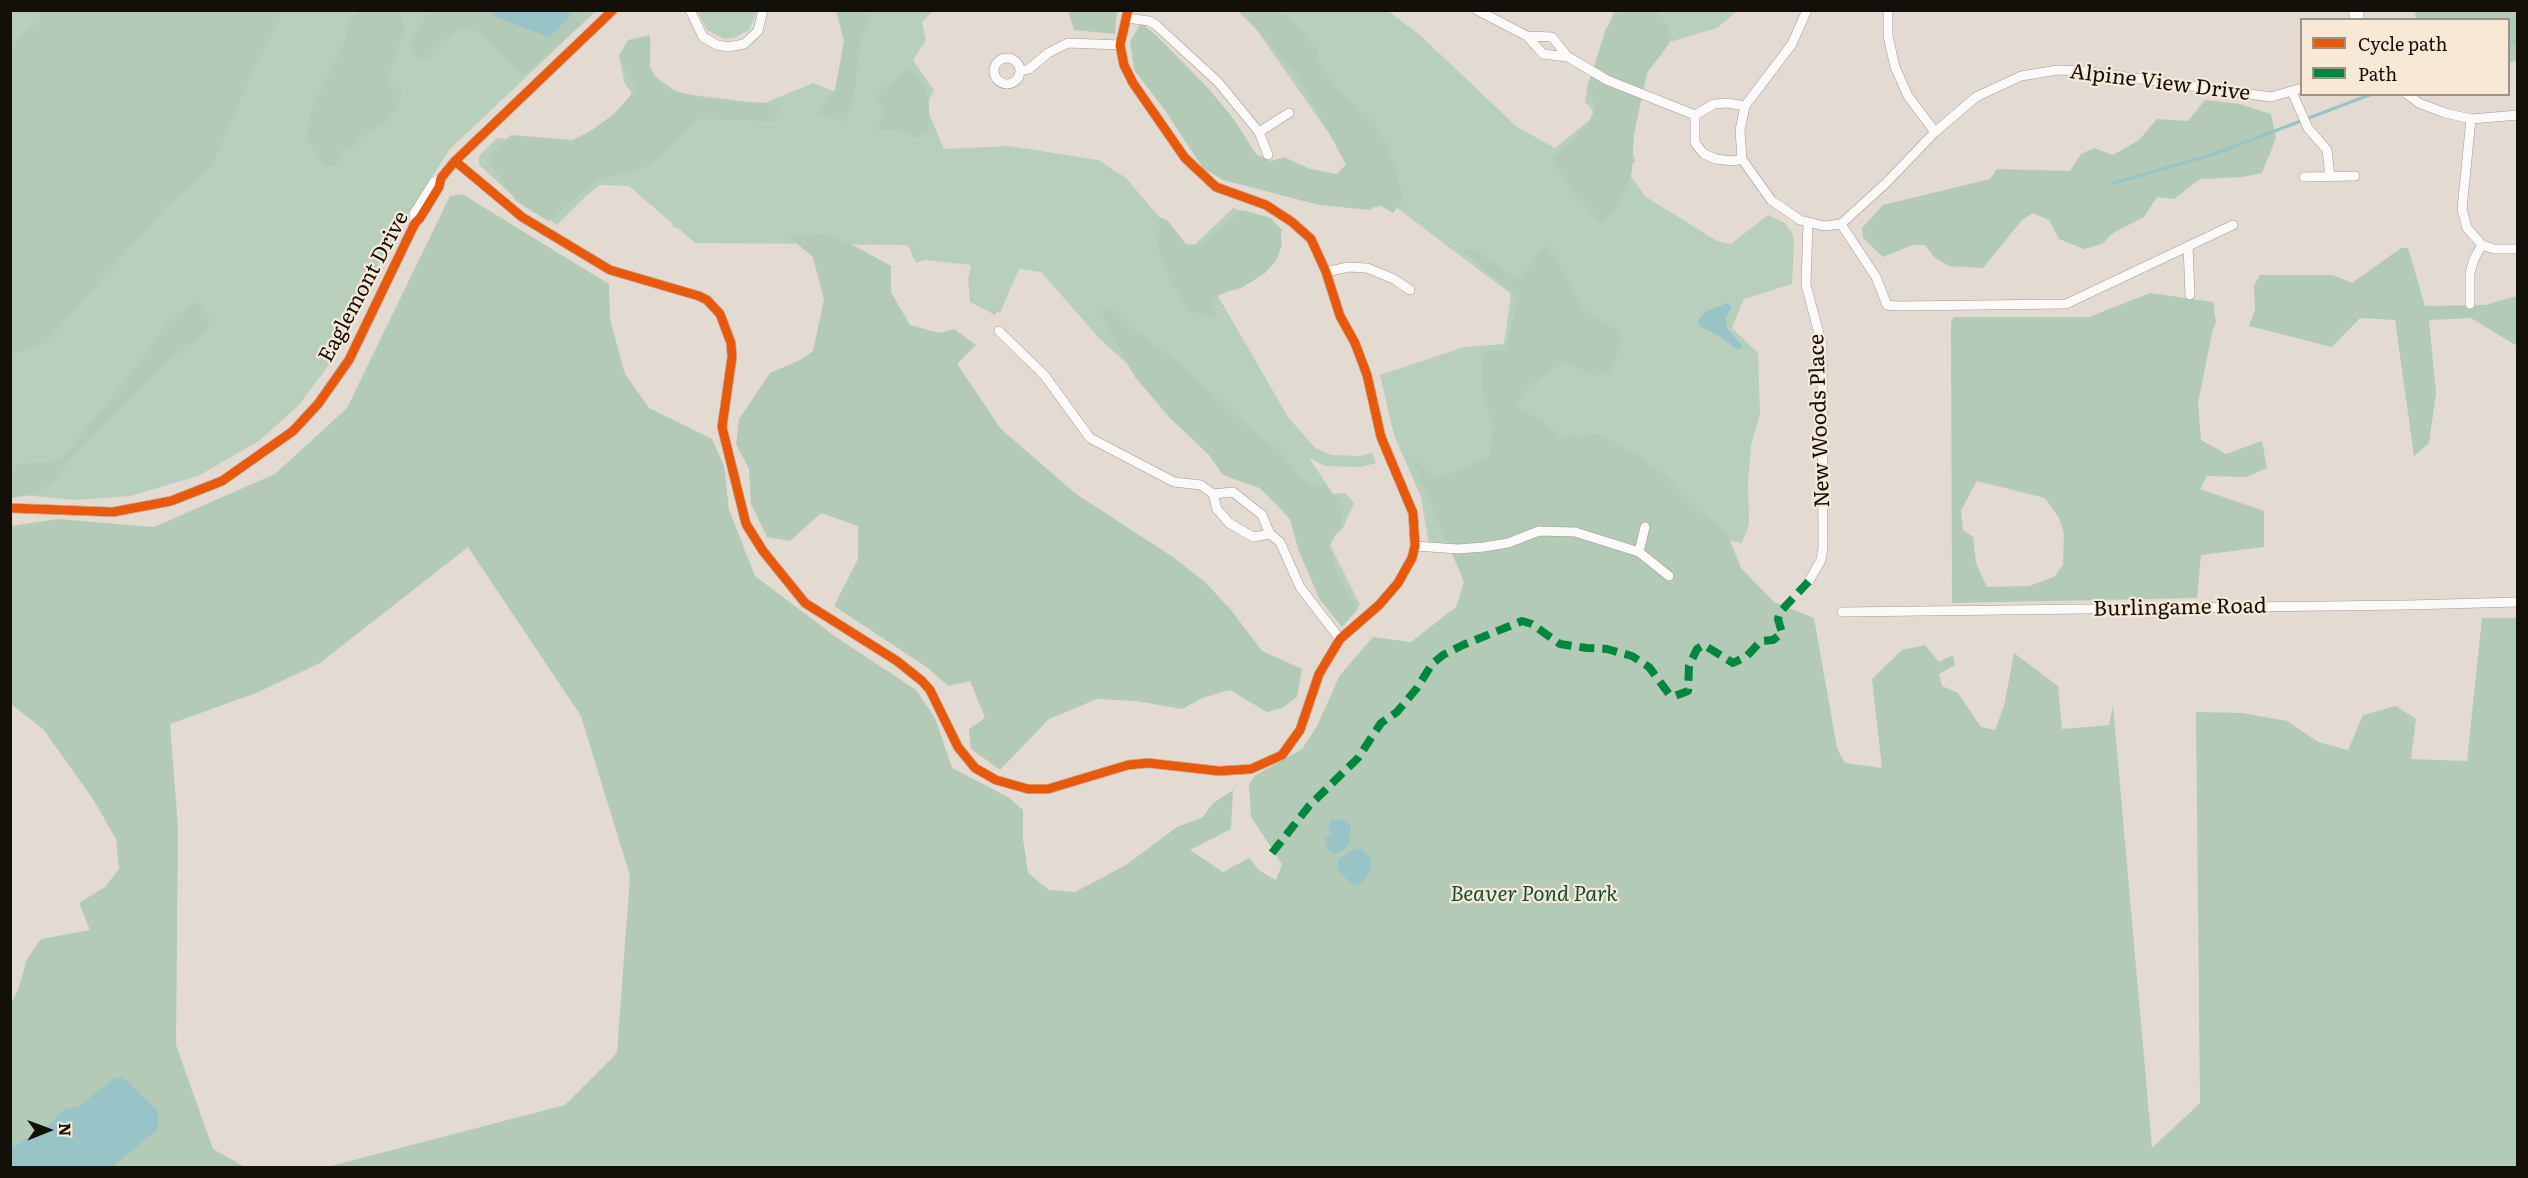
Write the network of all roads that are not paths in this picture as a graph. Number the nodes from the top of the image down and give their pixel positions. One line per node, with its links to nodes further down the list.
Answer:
1 (614, 10): 23 (street, Eaglemont Drive)
2 (690, 10): 3 (street)
3 (763, 10)
4 (1477, 10): 8 (street)
5 (1807, 10): 14 (street)
6 (1888, 10): 20 (street)
7 (1128, 14): 9 (street); 19 (street)
8 (1527, 36): 10 (street); 10 (street)
9 (1120, 45): 11 (street); 33 (street)
10 (1568, 57): 16 (street)
11 (1021, 71)
12 (2297, 90): 20 (street, Alpine View Drive); 26 (street)
13 (2410, 96): 18 (street)
14 (1745, 106): 16 (street); 22 (street)
15 (1289, 113): 19 (street)
16 (1695, 116): 22 (street)
17 (2517, 116): 18 (street)
18 (2471, 119): 30 (street)
19 (1259, 132): 21 (street)
20 (1935, 132): 28 (street, Alpine View Drive)
21 (1268, 154)
22 (1742, 159): 27 (street)
23 (455, 161): 40 (street, Eaglemont Drive); 50 (street)
24 (2355, 176): 26 (street)
25 (2304, 177): 26 (street)
26 (2330, 177)
27 (1808, 223): 28 (street); 47 (street, New Woods Place)
28 (1841, 224): 31 (street)
29 (2233, 225): 31 (street)
30 (2482, 245): 32 (street); 36 (street)
31 (2188, 246): 35 (street)
32 (2517, 249)
33 (1326, 272): 34 (street); 44 (street)
34 (1410, 291)
35 (2190, 295)
36 (2470, 304)
37 (999, 331): 38 (street)
38 (1214, 494): 43 (street); 43 (street)
39 (10, 508): 40 (street, Eaglemont Drive)
40 (32, 509): 41 (street, Eaglemont Drive)
41 (10, 513)
42 (1645, 527): 45 (street)
43 (1270, 534): 50 (street)
44 (1414, 546): 45 (street); 50 (street)
45 (1639, 552): 46 (street)
46 (1669, 576)
47 (1809, 581)
48 (2517, 602): 49 (street, Burlingame Road)
49 (1842, 612)
50 (1340, 639)

